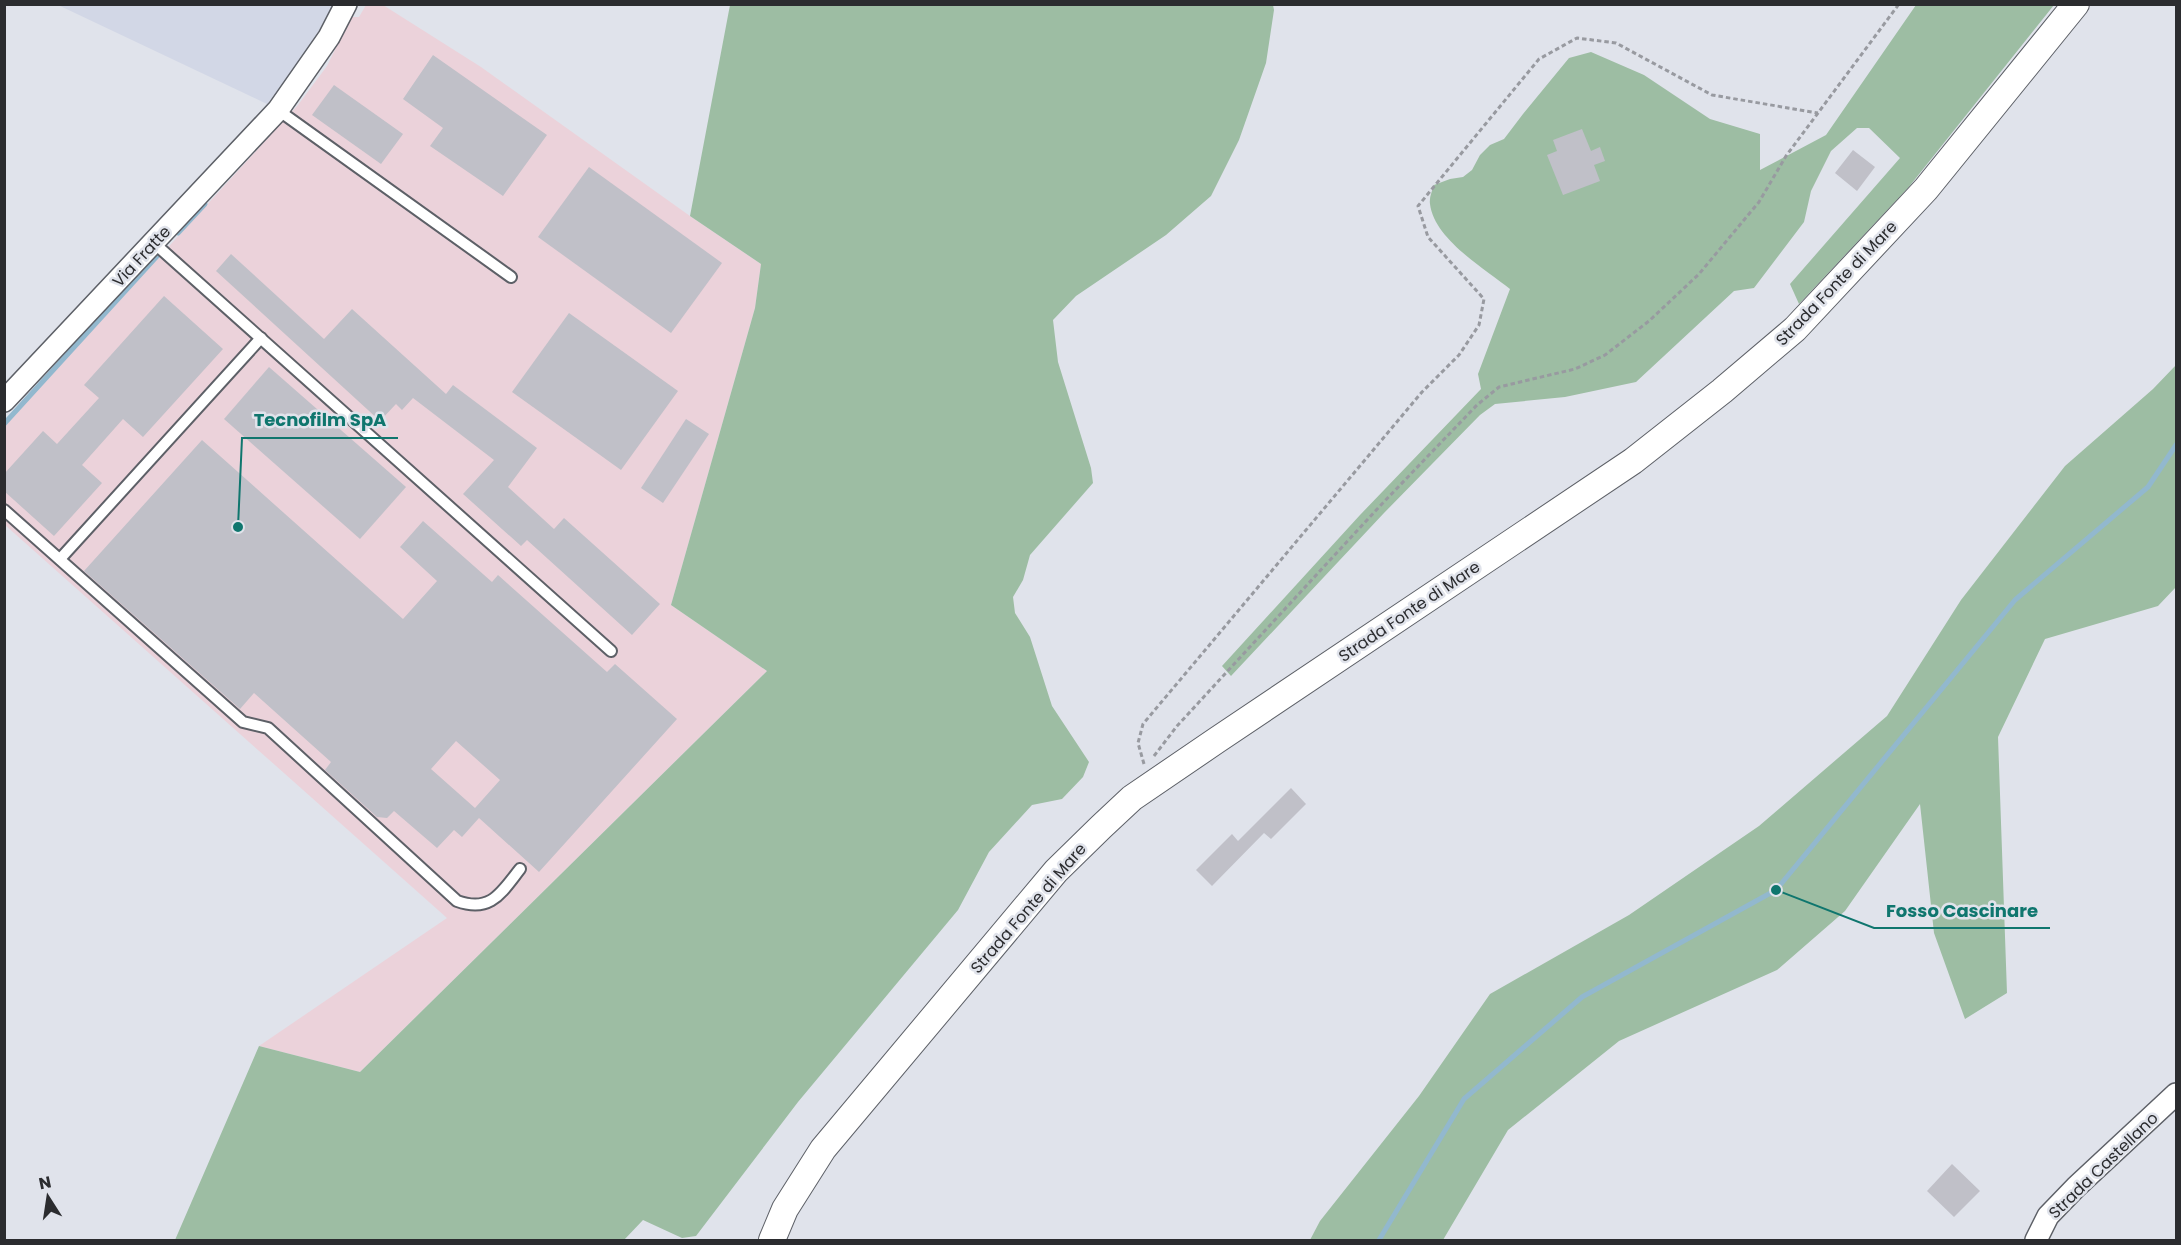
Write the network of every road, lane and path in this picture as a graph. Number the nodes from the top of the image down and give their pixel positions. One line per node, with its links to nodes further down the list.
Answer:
1 (346, 4): 4 (street, Via Fratte)
2 (1899, 4): 5 (path)
3 (2076, 4): 15 (street, Strada Fonte di Mare)
4 (278, 110): 6 (street, Via Fratte); 7 (lane)
5 (1818, 113): 5 (path)
6 (154, 243): 8 (lane); 9 (street, Via Fratte)
7 (511, 277)
8 (261, 338): 11 (lane); 12 (lane)
9 (4, 401)
10 (4, 510): 11 (lane)
11 (60, 559): 13 (lane)
12 (611, 651)
13 (520, 869)
14 (2176, 1094): 16 (street, Strada Castellano)
15 (772, 1240)
16 (2036, 1240)

